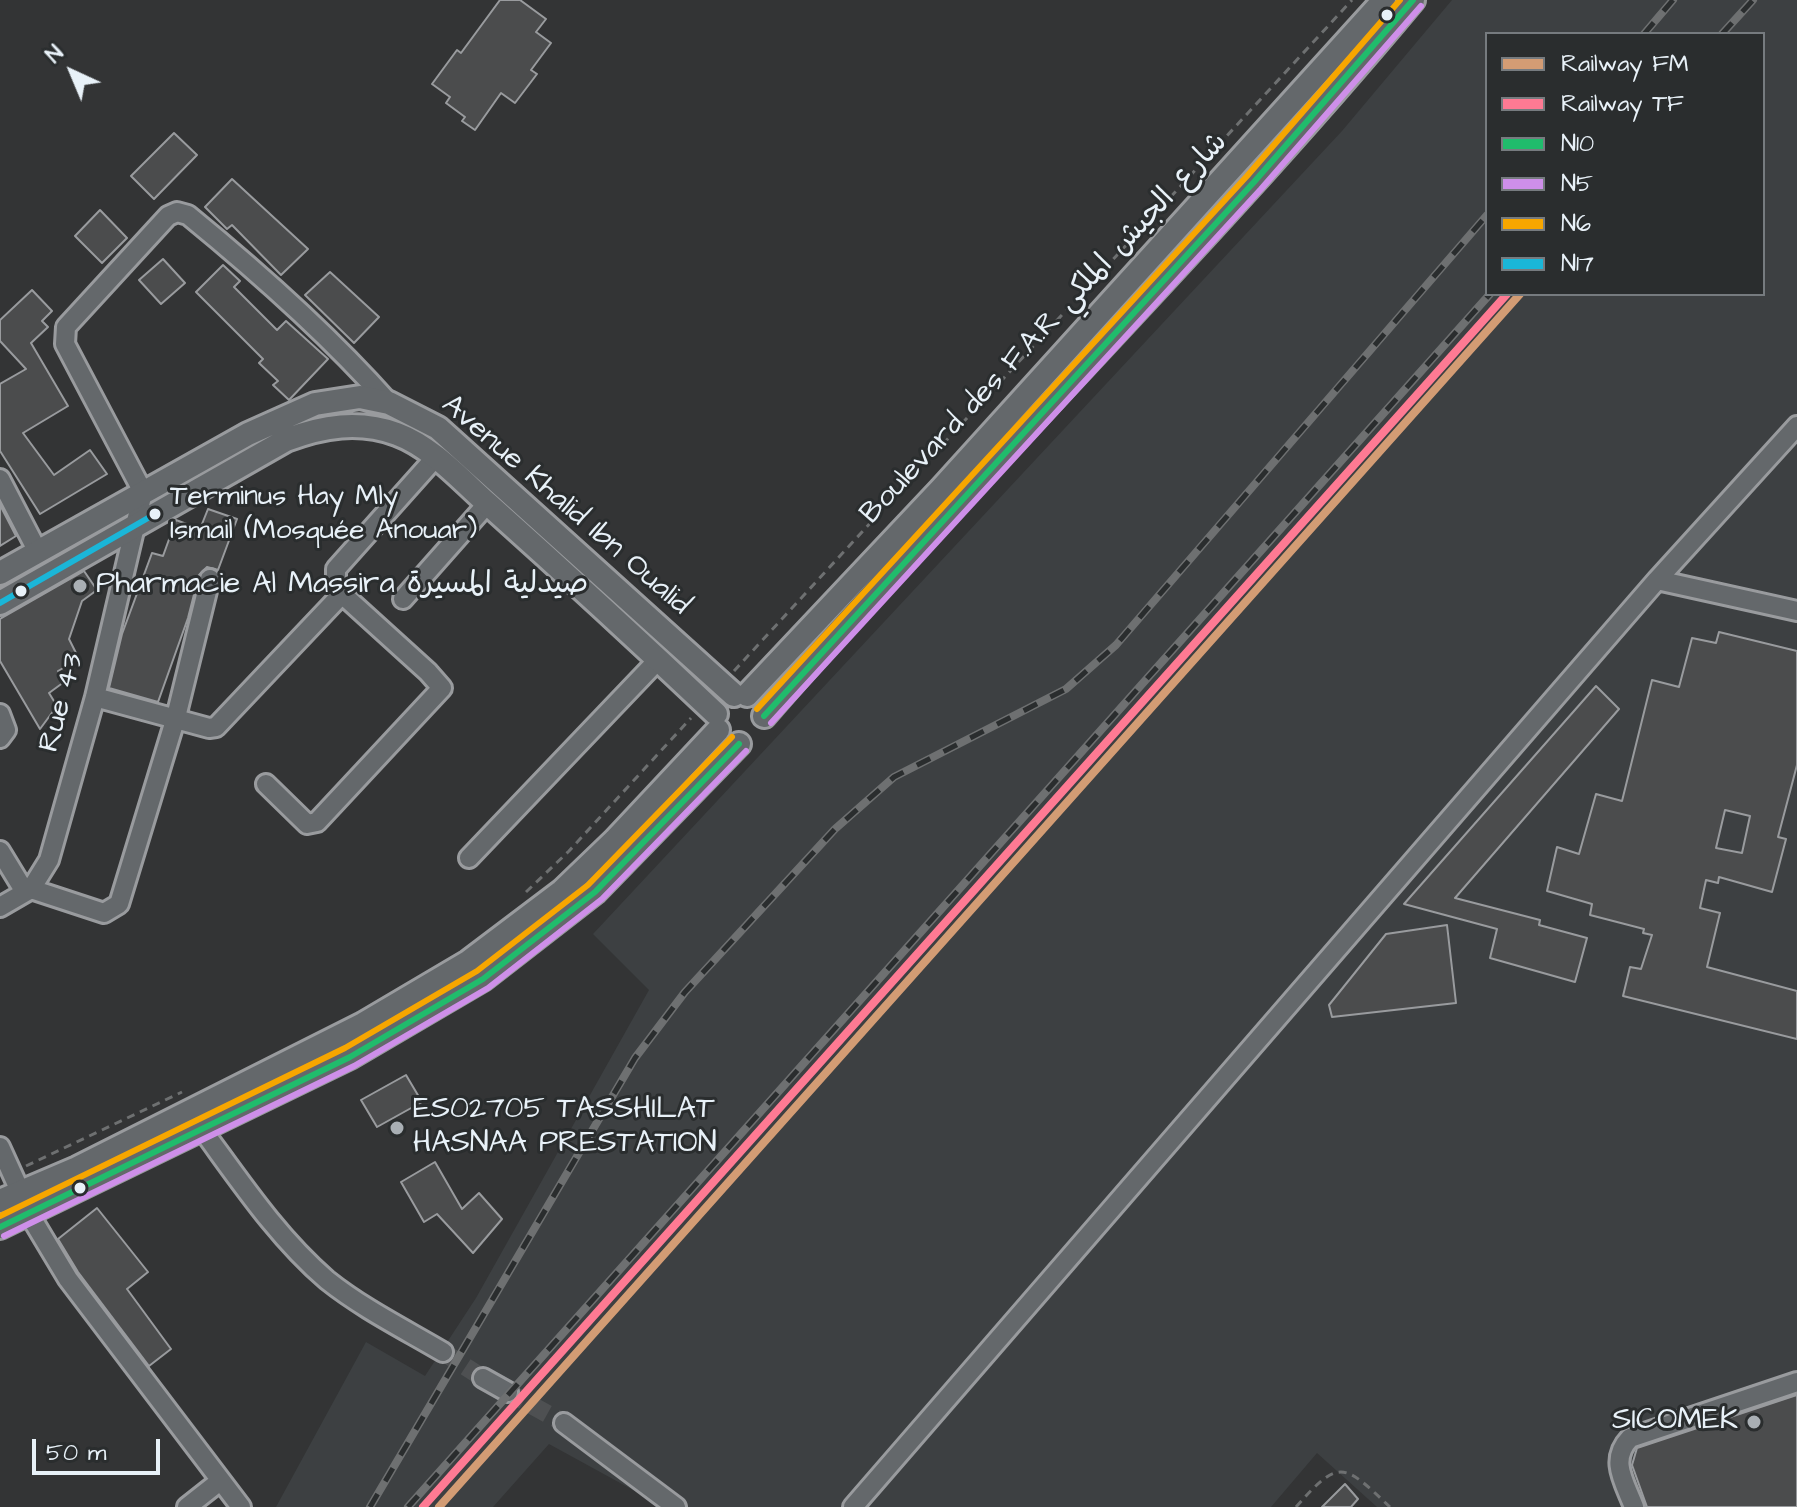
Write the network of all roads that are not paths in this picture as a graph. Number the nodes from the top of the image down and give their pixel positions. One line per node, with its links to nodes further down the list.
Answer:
1 (1384, 0): 19 (main road, Boulevard des F.A.R شارع الجيش الملكي)
2 (1413, 0): 23 (main road, Boulevard des F.A.R شارع الجيش الملكي)
3 (389, 403): 7 (main road, Avenue Khalid Ibn Oualid); 7 (street); 19 (main road, Avenue Khalid Ibn Oualid)
4 (1797, 426): 13 (street)
5 (435, 458): 8 (main road, Avenue Khalid Ibn Oualid); 9 (main road, Avenue Khalid Ibn Oualid); 14 (street)
6 (0, 479): 10 (street)
7 (143, 492): 9 (street, Rue 43); 10 (main road, Avenue Khalid Ibn Oualid)
8 (487, 504): 15 (street); 18 (main road, Avenue Khalid Ibn Oualid)
9 (136, 525): 16 (main road, Avenue Khalid Ibn Oualid); 20 (street, Rue 43)
10 (38, 552): 11 (main road, Avenue Khalid Ibn Oualid)
11 (0, 573)
12 (210, 579): 24 (street)
13 (1657, 580): 17 (street); 46 (street)
14 (342, 594): 24 (street); 27 (street)
15 (403, 599)
16 (0, 603)
17 (1797, 611)
18 (658, 660): 22 (main road, Avenue Khalid Ibn Oualid); 29 (street)
19 (734, 692): 22 (main road, Boulevard des F.A.R شارع الجيش الملكي); 23 (main road)
20 (95, 697): 24 (street); 30 (street, Rue 43)
21 (0, 714): 25 (street)
22 (713, 715): 26 (main road); 34 (main road, Boulevard des F.A.R شارع الجيش الملكي)
23 (764, 716): 26 (main road, Boulevard des F.A.R شارع الجيش الملكي)
24 (176, 717): 30 (street)
25 (0, 738)
26 (739, 744): 32 (main road, Boulevard des F.A.R شارع الجيش الملكي)
27 (266, 784)
28 (0, 851): 30 (street)
29 (469, 858)
30 (28, 891): 31 (street, Rue 43)
31 (0, 907)
32 (201, 1128): 35 (main road, Boulevard des F.A.R شارع الجيش الملكي); 37 (street)
33 (0, 1147): 34 (street)
34 (11, 1189)
35 (29, 1214): 36 (main road, Boulevard des F.A.R شارع الجيش الملكي); 42 (street)
36 (0, 1227)
37 (443, 1352)
38 (483, 1378): 40 (street)
39 (1797, 1382): 47 (street)
40 (508, 1392)
41 (564, 1423): 45 (street)
42 (220, 1481): 43 (street); 44 (street)
43 (187, 1507)
44 (241, 1507)
45 (676, 1507)
46 (853, 1507)
47 (1634, 1507)

